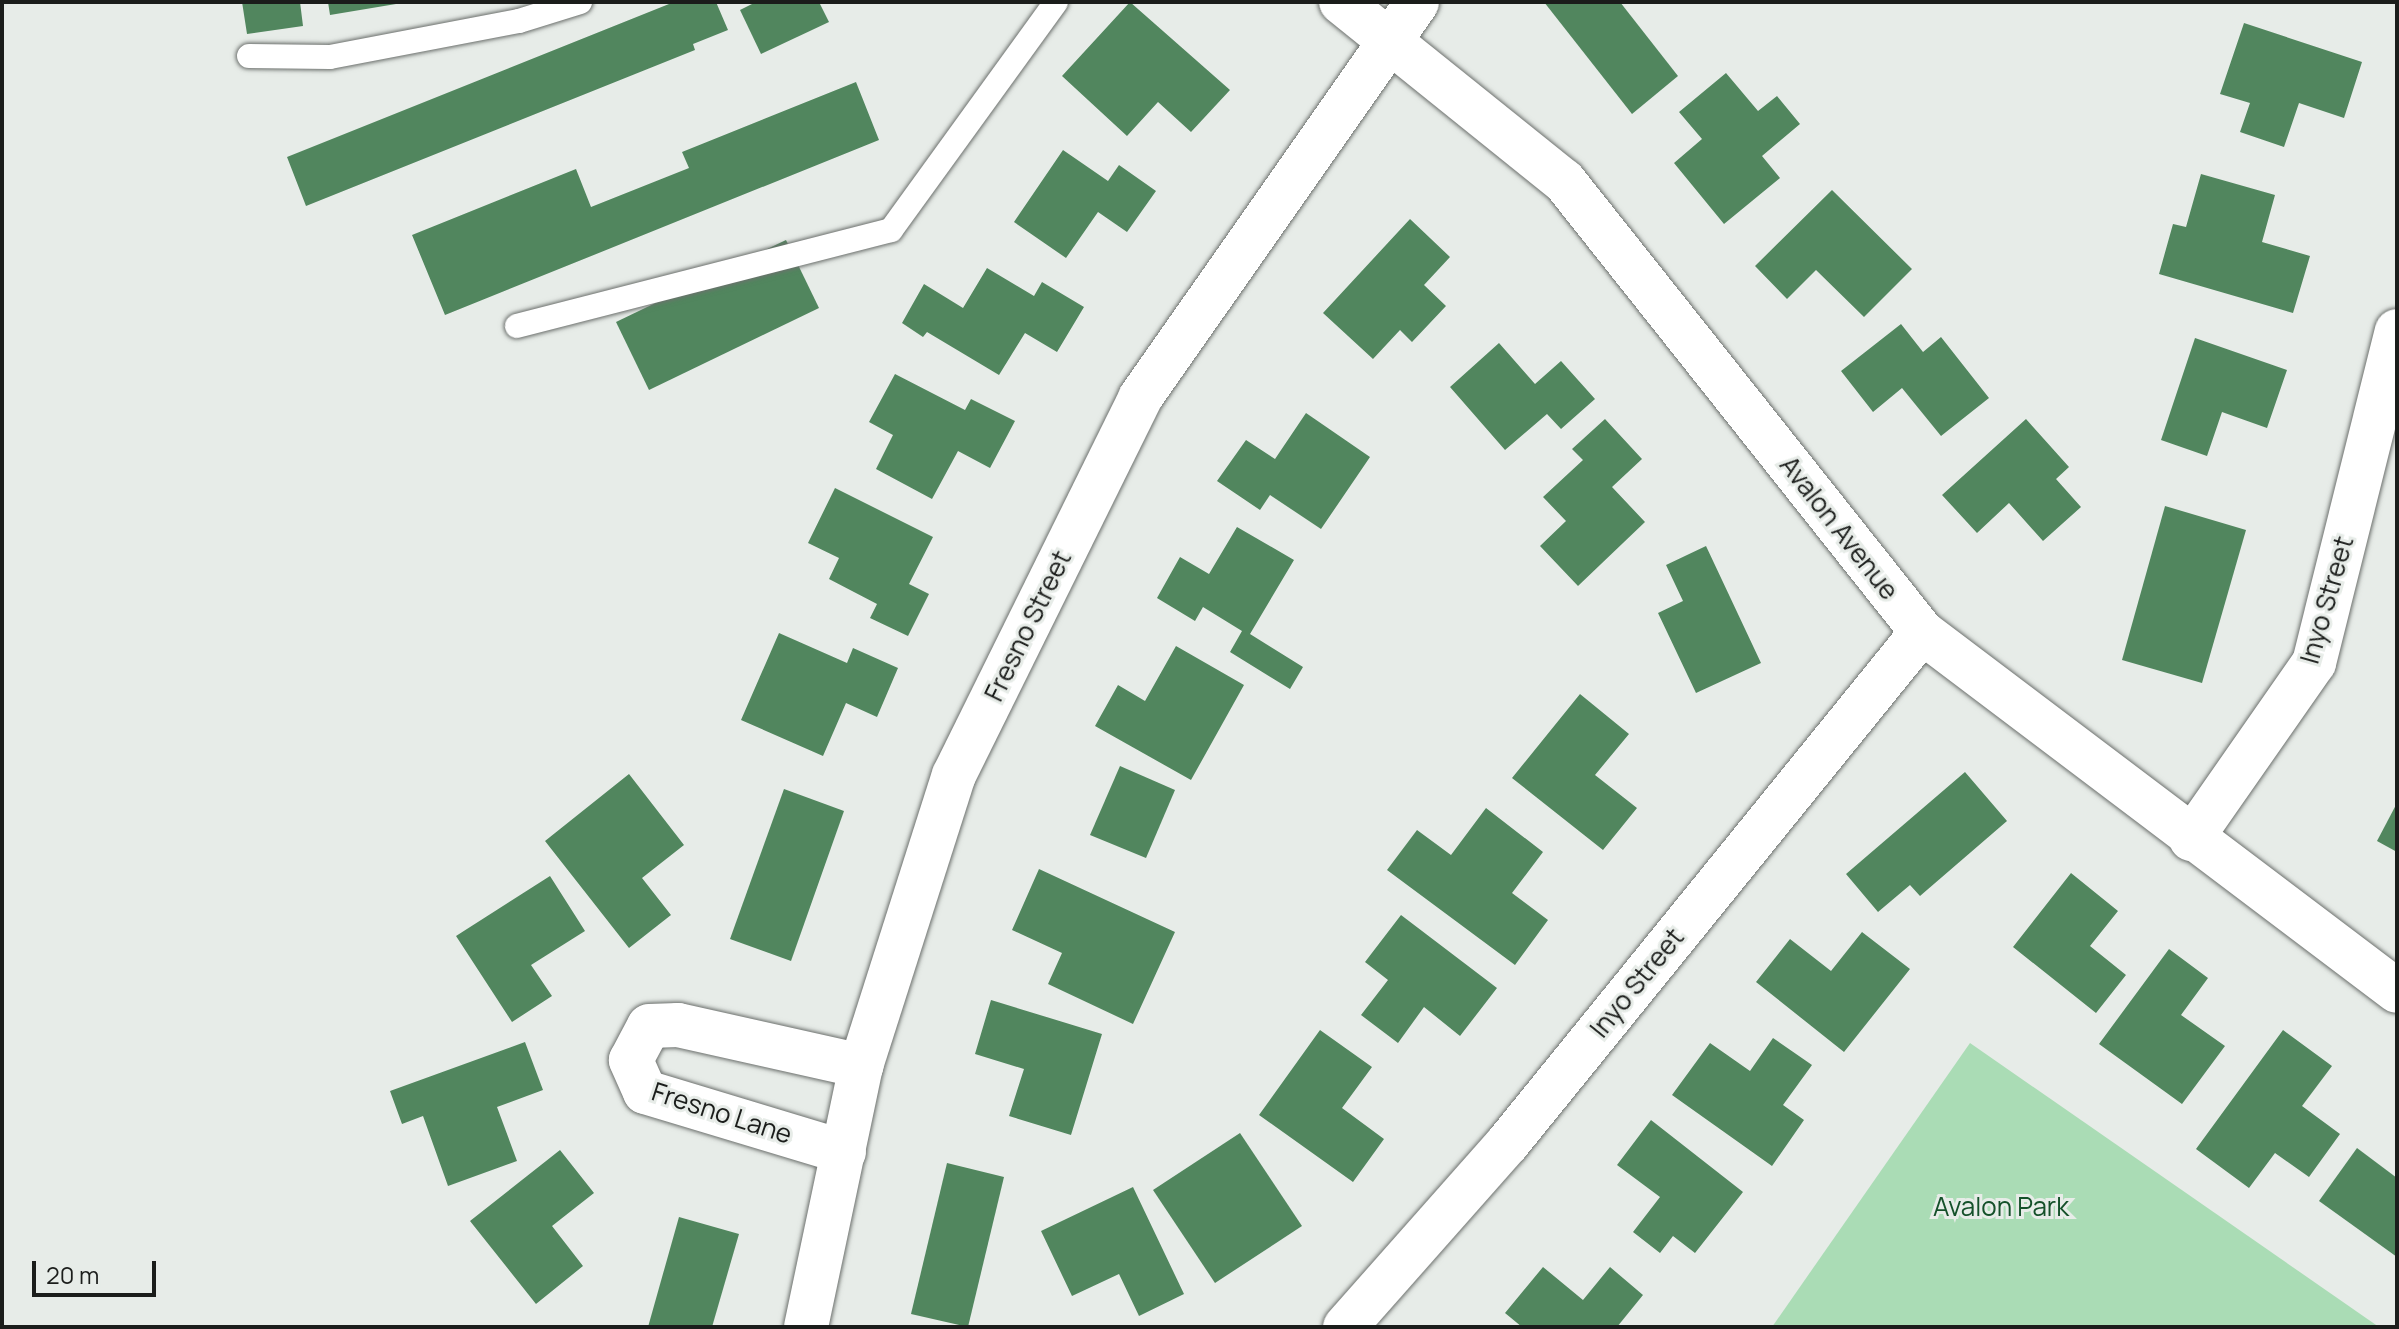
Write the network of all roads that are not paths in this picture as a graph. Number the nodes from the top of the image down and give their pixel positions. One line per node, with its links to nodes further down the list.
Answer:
1 (580, 2): 6 (lane)
2 (1056, 2): 7 (lane)
3 (1341, 2): 5 (street, Avalon Avenue)
4 (1417, 2): 5 (street, Fresno Street)
5 (1390, 38): 9 (street, Avalon Avenue); 12 (street, Fresno Street)
6 (249, 56)
7 (517, 326)
8 (2397, 331): 10 (street, Inyo Street)
9 (1922, 632): 10 (street, Avalon Avenue); 15 (street, Inyo Street)
10 (2191, 839): 11 (street, Avalon Avenue)
11 (2397, 991)
12 (861, 1066): 13 (street, Fresno Street); 13 (street, Fresno Lane)
13 (844, 1152): 14 (street, Fresno Street)
14 (806, 1327)
15 (1345, 1327)

